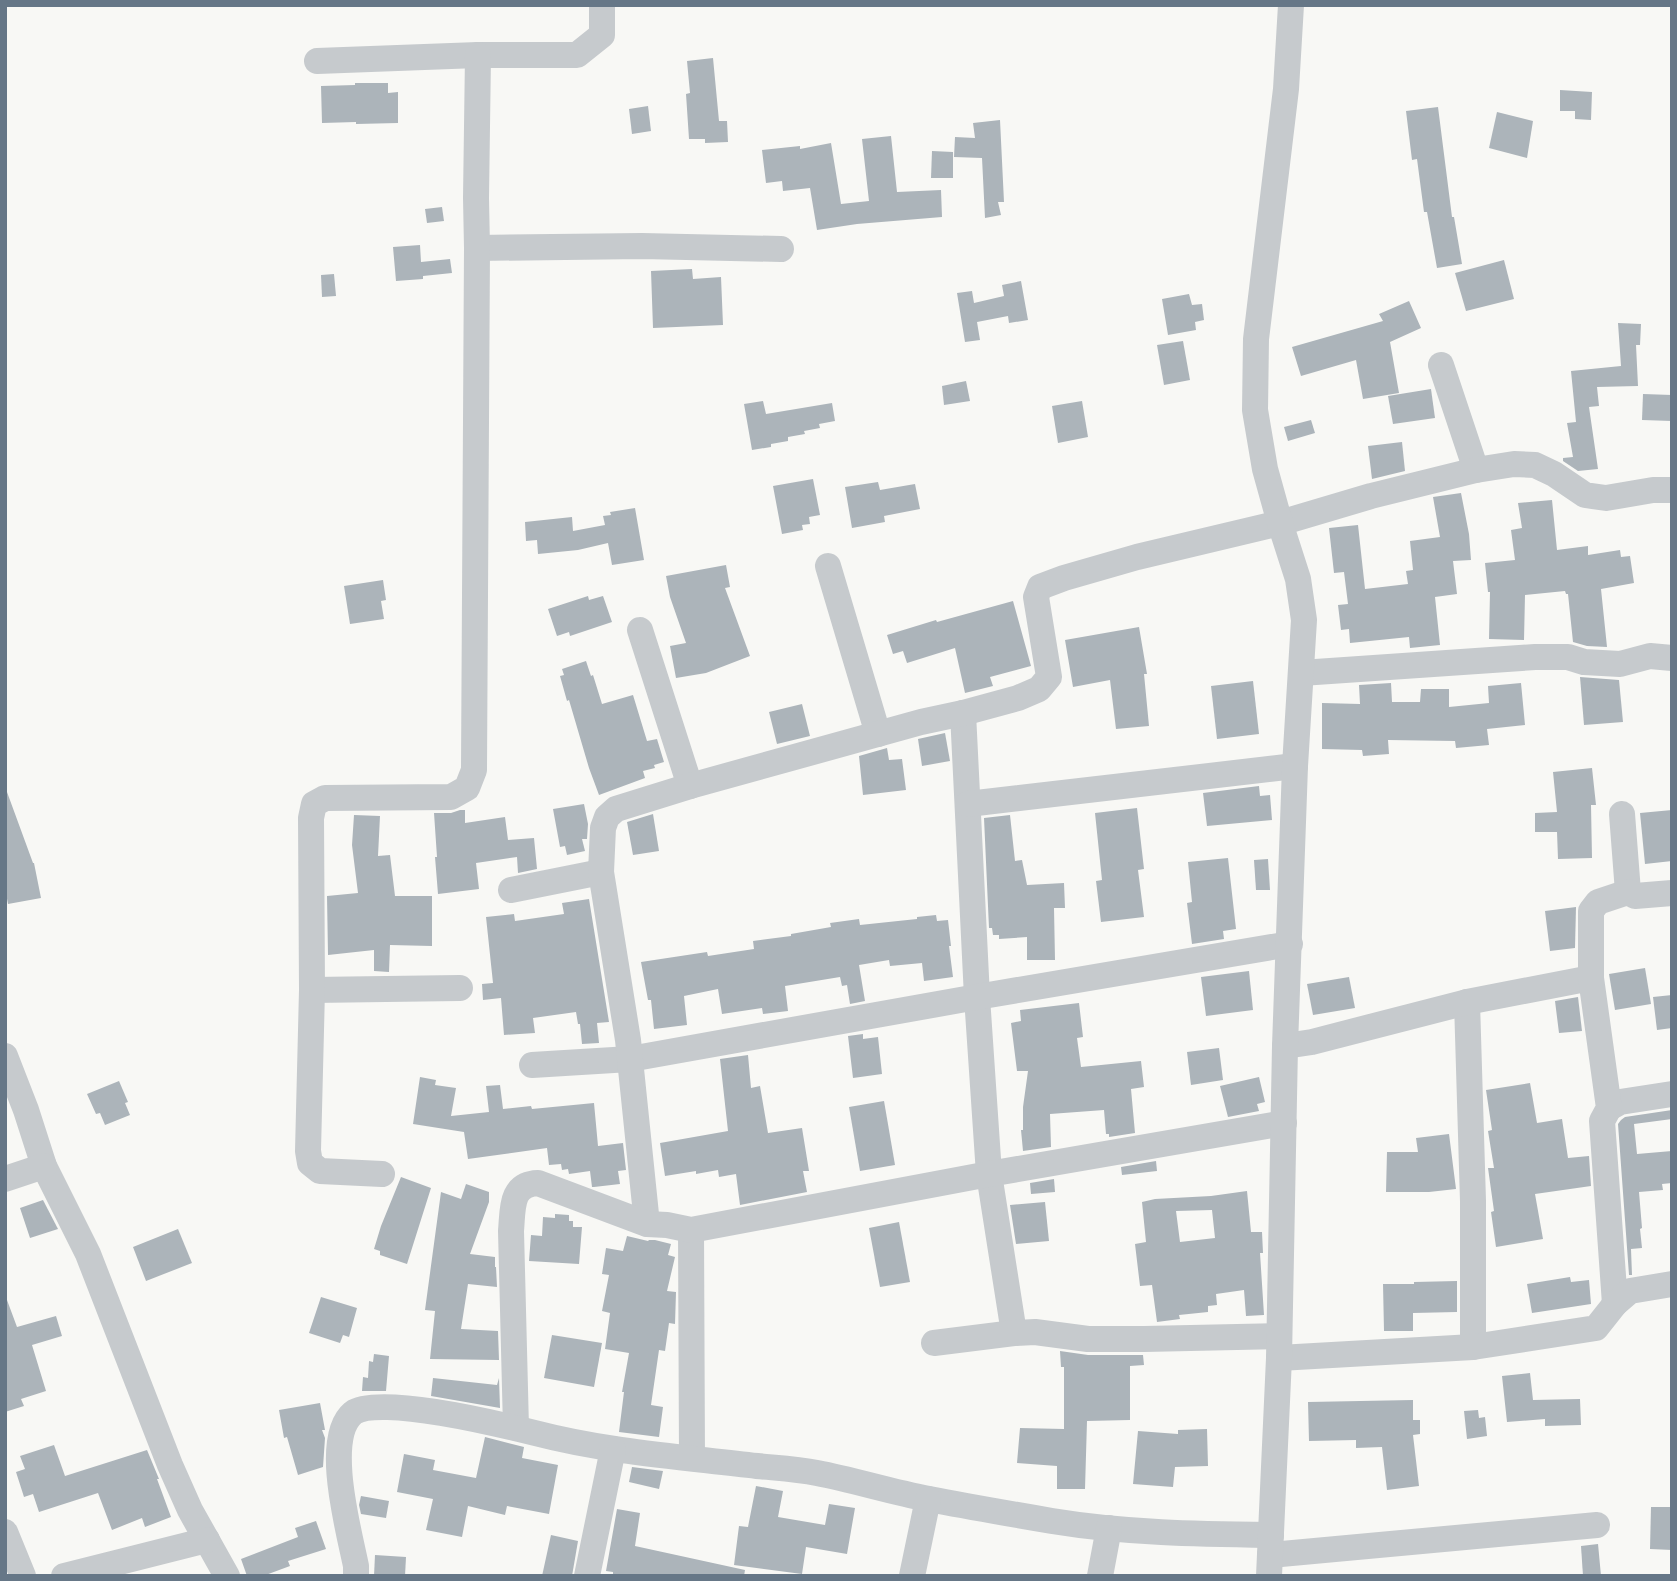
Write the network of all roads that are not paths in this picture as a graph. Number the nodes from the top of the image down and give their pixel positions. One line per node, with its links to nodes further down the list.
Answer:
1 (602, 5): 3 (street)
2 (1291, 5): 10 (street)
3 (478, 55): 4 (street); 5 (street)
4 (317, 61)
5 (477, 248): 6 (street); 28 (street)
6 (781, 249)
7 (1441, 365): 8 (street)
8 (1476, 470): 9 (street); 10 (street)
9 (1672, 491)
10 (1280, 523): 14 (street); 15 (street)
11 (828, 566): 16 (street)
12 (640, 630): 18 (street)
13 (1672, 658): 14 (street)
14 (1301, 673): 17 (street)
15 (963, 713): 16 (street); 19 (street)
16 (878, 734): 18 (street)
17 (1295, 766): 19 (street); 25 (street)
18 (690, 786): 21 (street)
19 (968, 804): 29 (street)
20 (1622, 814): 23 (street)
21 (601, 872): 22 (street); 33 (street)
22 (511, 890)
23 (1628, 892): 24 (street); 26 (street)
24 (1672, 893)
25 (1290, 944): 29 (street); 31 (street)
26 (1591, 978): 30 (street); 36 (street)
27 (460, 988): 28 (street)
28 (312, 990): 39 (street)
29 (977, 997): 33 (street); 40 (street)
30 (1467, 1002): 31 (street); 49 (street)
31 (1285, 1046): 37 (street)
32 (5, 1056): 38 (street)
33 (630, 1059): 34 (street); 42 (street)
34 (532, 1065)
35 (1672, 1094): 36 (street)
36 (1609, 1108): 45 (street)
37 (1284, 1123): 40 (street); 48 (street)
38 (44, 1166): 41 (street); 57 (street)
39 (382, 1174)
40 (989, 1174): 43 (street); 46 (street)
41 (5, 1179)
42 (647, 1224): 43 (street); 50 (street)
43 (691, 1230): 52 (street)
44 (1672, 1284): 45 (street)
45 (1615, 1304): 49 (street)
46 (1014, 1332): 47 (street); 48 (street)
47 (934, 1343)
48 (1279, 1347): 49 (street); 58 (street)
49 (1473, 1347)
50 (516, 1428): 51 (street); 62 (street)
51 (613, 1449): 52 (street); 63 (street)
52 (692, 1458): 53 (street)
53 (928, 1499): 55 (street); 64 (street)
54 (1597, 1525): 58 (street)
55 (1109, 1528): 58 (street); 65 (street)
56 (5, 1532): 59 (street)
57 (206, 1539): 60 (street); 61 (street)
58 (1270, 1555)
59 (23, 1576)
60 (64, 1576)
61 (227, 1576)
62 (356, 1576)
63 (587, 1576)
64 (912, 1576)
65 (1100, 1576)

